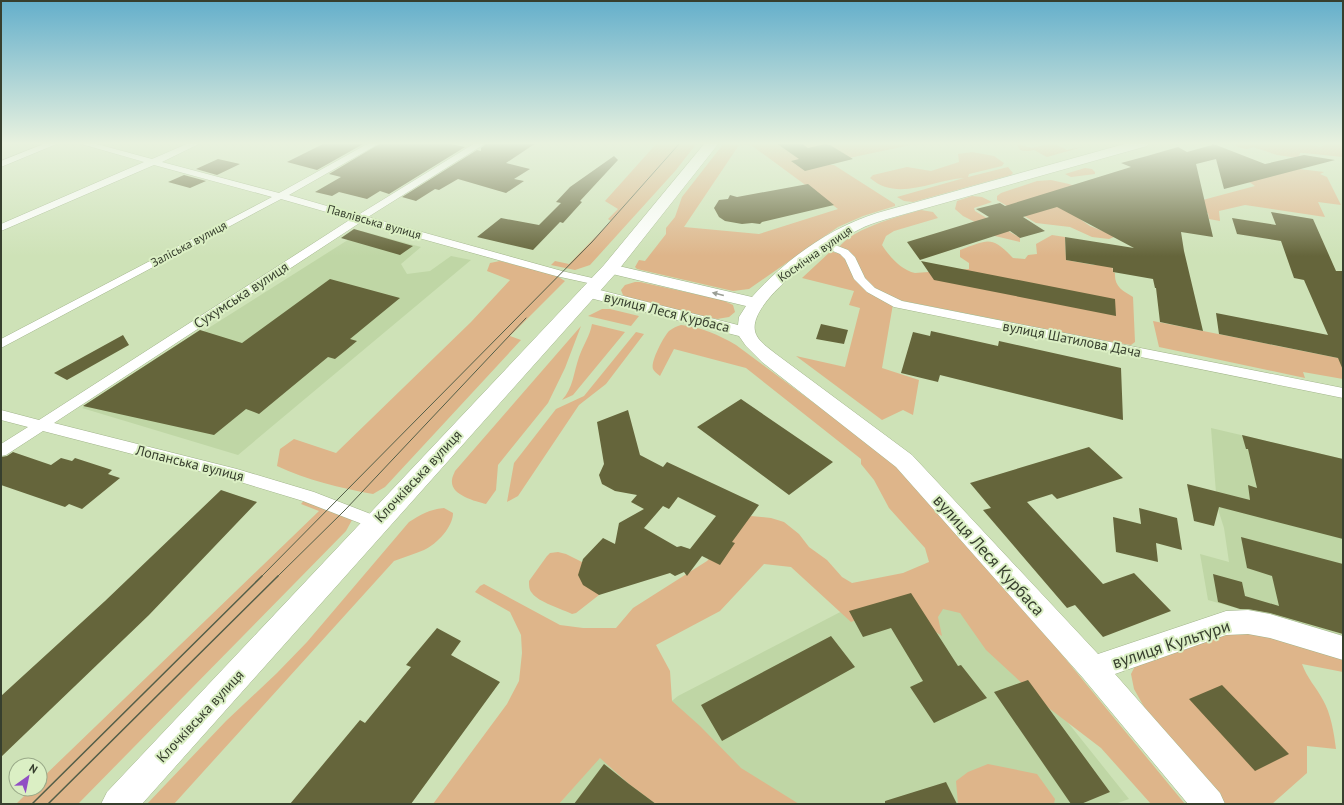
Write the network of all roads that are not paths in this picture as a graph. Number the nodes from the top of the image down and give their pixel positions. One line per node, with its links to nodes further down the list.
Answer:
1 (111, 181): 9 (street)
2 (223, 181): 7 (street, Павлівська вулиця)
3 (308, 181): 7 (street, Заліська вулиця)
4 (421, 181): 8 (street, Сухумська вулиця)
5 (682, 181): 11 (main road, Клочківська вулиця)
6 (1011, 181): 10 (street, Космічна вулиця)
7 (280, 196): 8 (street, Павлівська вулиця); 15 (street, Заліська вулиця)
8 (360, 218): 12 (street, Павлівська вулиця); 18 (street, Сухумська вулиця)
9 (1, 228)
10 (825, 244): 13 (street, Космічна вулиця); 16 (street, вулиця Шатилова Дача)
11 (610, 269): 12 (main road, Клочківська вулиця); 13 (street, one-way to 11)
12 (592, 287): 14 (street, вулиця Леся Курбаса); 20 (main road, Клочківська вулиця)
13 (756, 303): 14 (street, вулиця Леся Курбаса)
14 (746, 332): 22 (street, вулиця Леся Курбаса)
15 (1, 344)
16 (1343, 393)
17 (1, 415): 18 (street, Лопанська вулиця)
18 (40, 424): 19 (street, Сухумська вулиця); 20 (street, Лопанська вулиця)
19 (1, 451)
20 (376, 523): 23 (main road, Клочківська вулиця)
21 (1343, 648): 22 (street, вулиця Культури)
22 (1093, 669): 24 (street, вулиця Леся Курбаса)
23 (119, 804)
24 (1210, 804)

